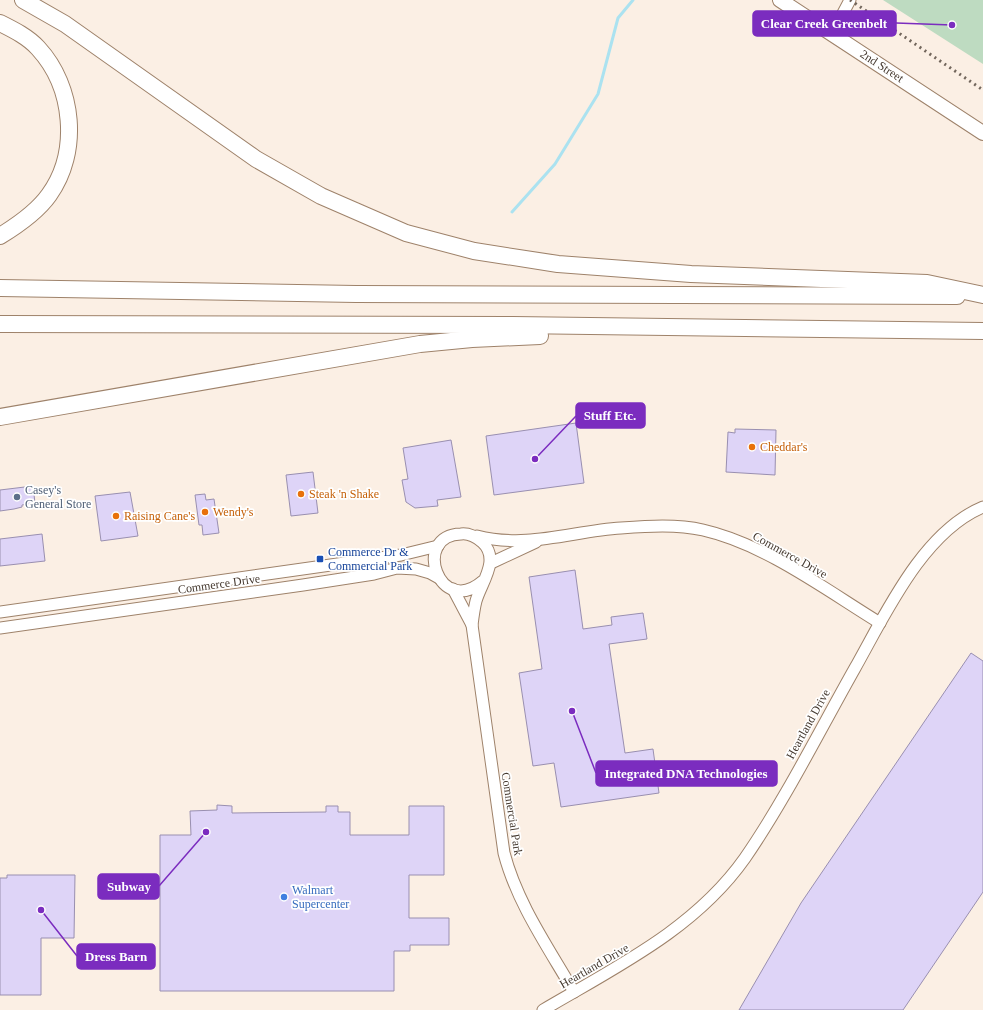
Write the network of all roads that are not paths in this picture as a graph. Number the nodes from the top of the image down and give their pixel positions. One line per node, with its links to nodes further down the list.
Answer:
1 (23, 0): 9 (highway)
2 (780, 0): 5 (main road, 2nd Street)
3 (850, 0): 5 (street)
4 (0, 24): 7 (highway)
5 (832, 34): 6 (main road, 2nd Street)
6 (983, 133)
7 (0, 236)
8 (0, 288): 9 (highway)
9 (983, 296)
10 (3, 324): 11 (highway)
11 (678, 327): 12 (highway); 13 (highway)
12 (983, 331)
13 (0, 417)
14 (983, 507): 23 (street, Heartland Drive)
15 (469, 534): 16 (street); 17 (street); 18 (street)
16 (538, 541): 18 (street); 23 (street, Commerce Drive)
17 (438, 546): 19 (street); 22 (street, Commerce Drive)
18 (491, 563): 20 (street)
19 (439, 578): 21 (street); 25 (street, Commerce Drive)
20 (484, 581): 21 (street); 24 (street)
21 (453, 589): 24 (street)
22 (0, 612)
23 (880, 623): 26 (street, Heartland Drive)
24 (472, 625): 26 (street, Commercial Park)
25 (0, 628)
26 (574, 992): 27 (street, Heartland Drive)
27 (544, 1010)

